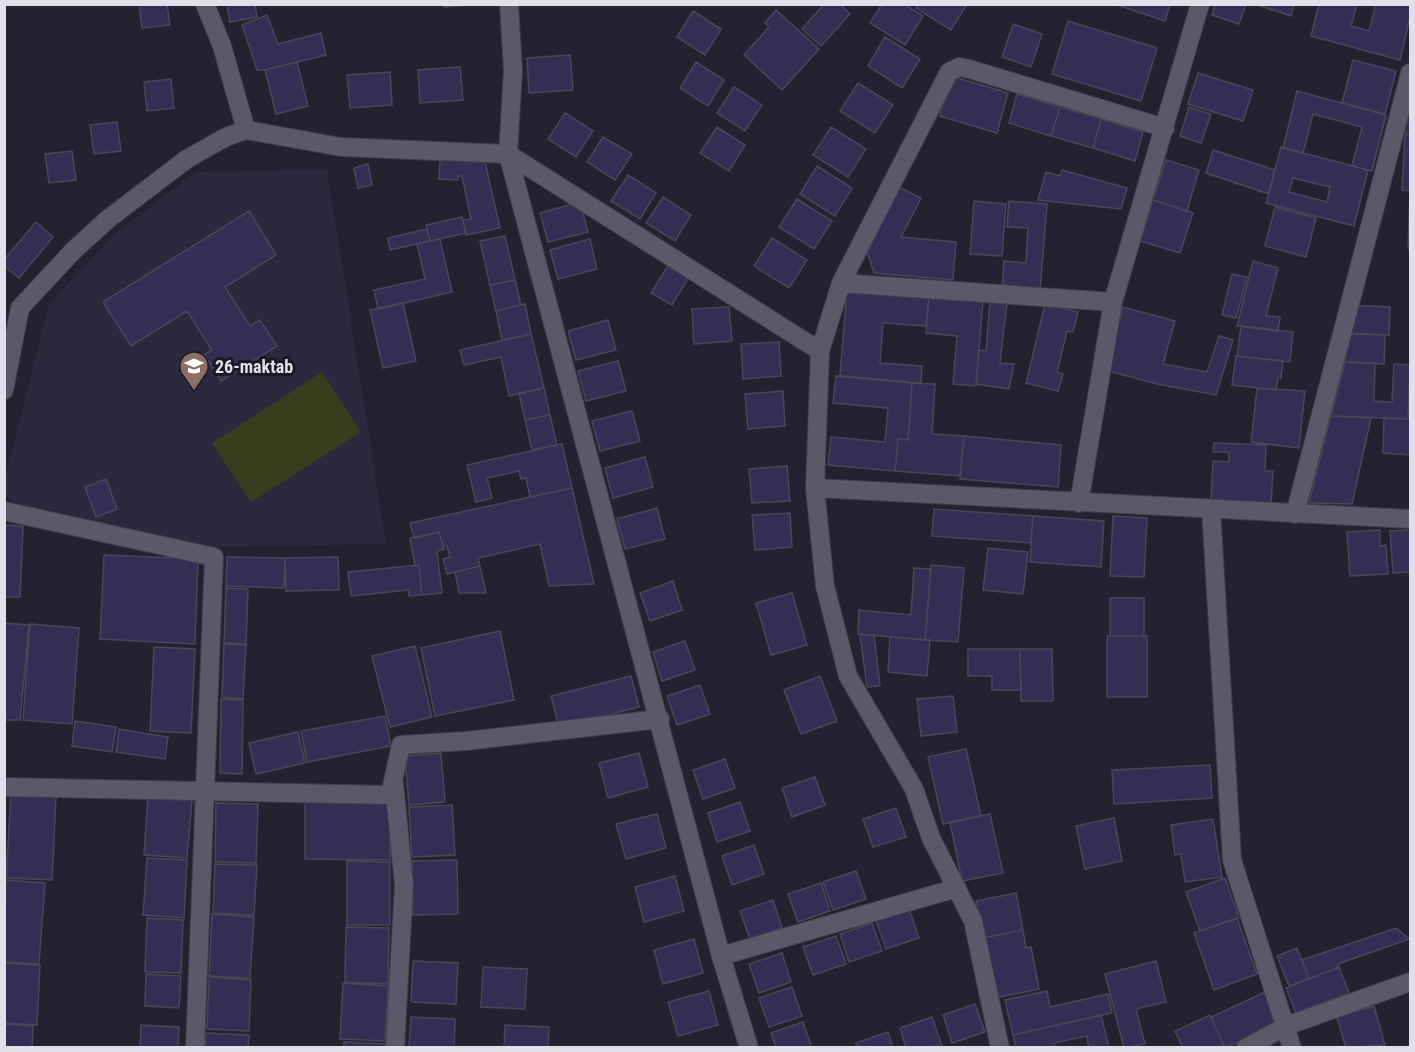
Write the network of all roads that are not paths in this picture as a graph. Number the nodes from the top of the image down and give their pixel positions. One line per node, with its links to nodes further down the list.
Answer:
1 (205, 4): 6 (street)
2 (509, 4): 7 (street)
3 (1200, 4): 5 (street)
4 (1410, 73): 17 (street)
5 (1165, 128): 8 (street); 9 (street)
6 (246, 130): 7 (street); 10 (street)
7 (508, 154): 11 (street); 19 (street)
8 (841, 283): 9 (street); 11 (street)
9 (1113, 302): 14 (street)
10 (12, 306): 12 (street)
11 (820, 351): 13 (street)
12 (4, 390)
13 (815, 488): 14 (street); 23 (street)
14 (1079, 503): 15 (street)
15 (1211, 509): 17 (street); 26 (street)
16 (4, 511): 22 (street)
17 (1295, 514): 18 (street)
18 (1410, 519)
19 (660, 719): 20 (street); 24 (street)
20 (393, 775): 22 (street); 29 (street)
21 (4, 787): 22 (street)
22 (205, 792): 28 (street)
23 (957, 888): 24 (street); 27 (street)
24 (721, 956): 30 (street)
25 (1410, 982): 26 (street)
26 (1287, 1026): 31 (street); 32 (street)
27 (995, 1046)
28 (195, 1047)
29 (395, 1047)
30 (749, 1047)
31 (1246, 1047)
32 (1292, 1047)

